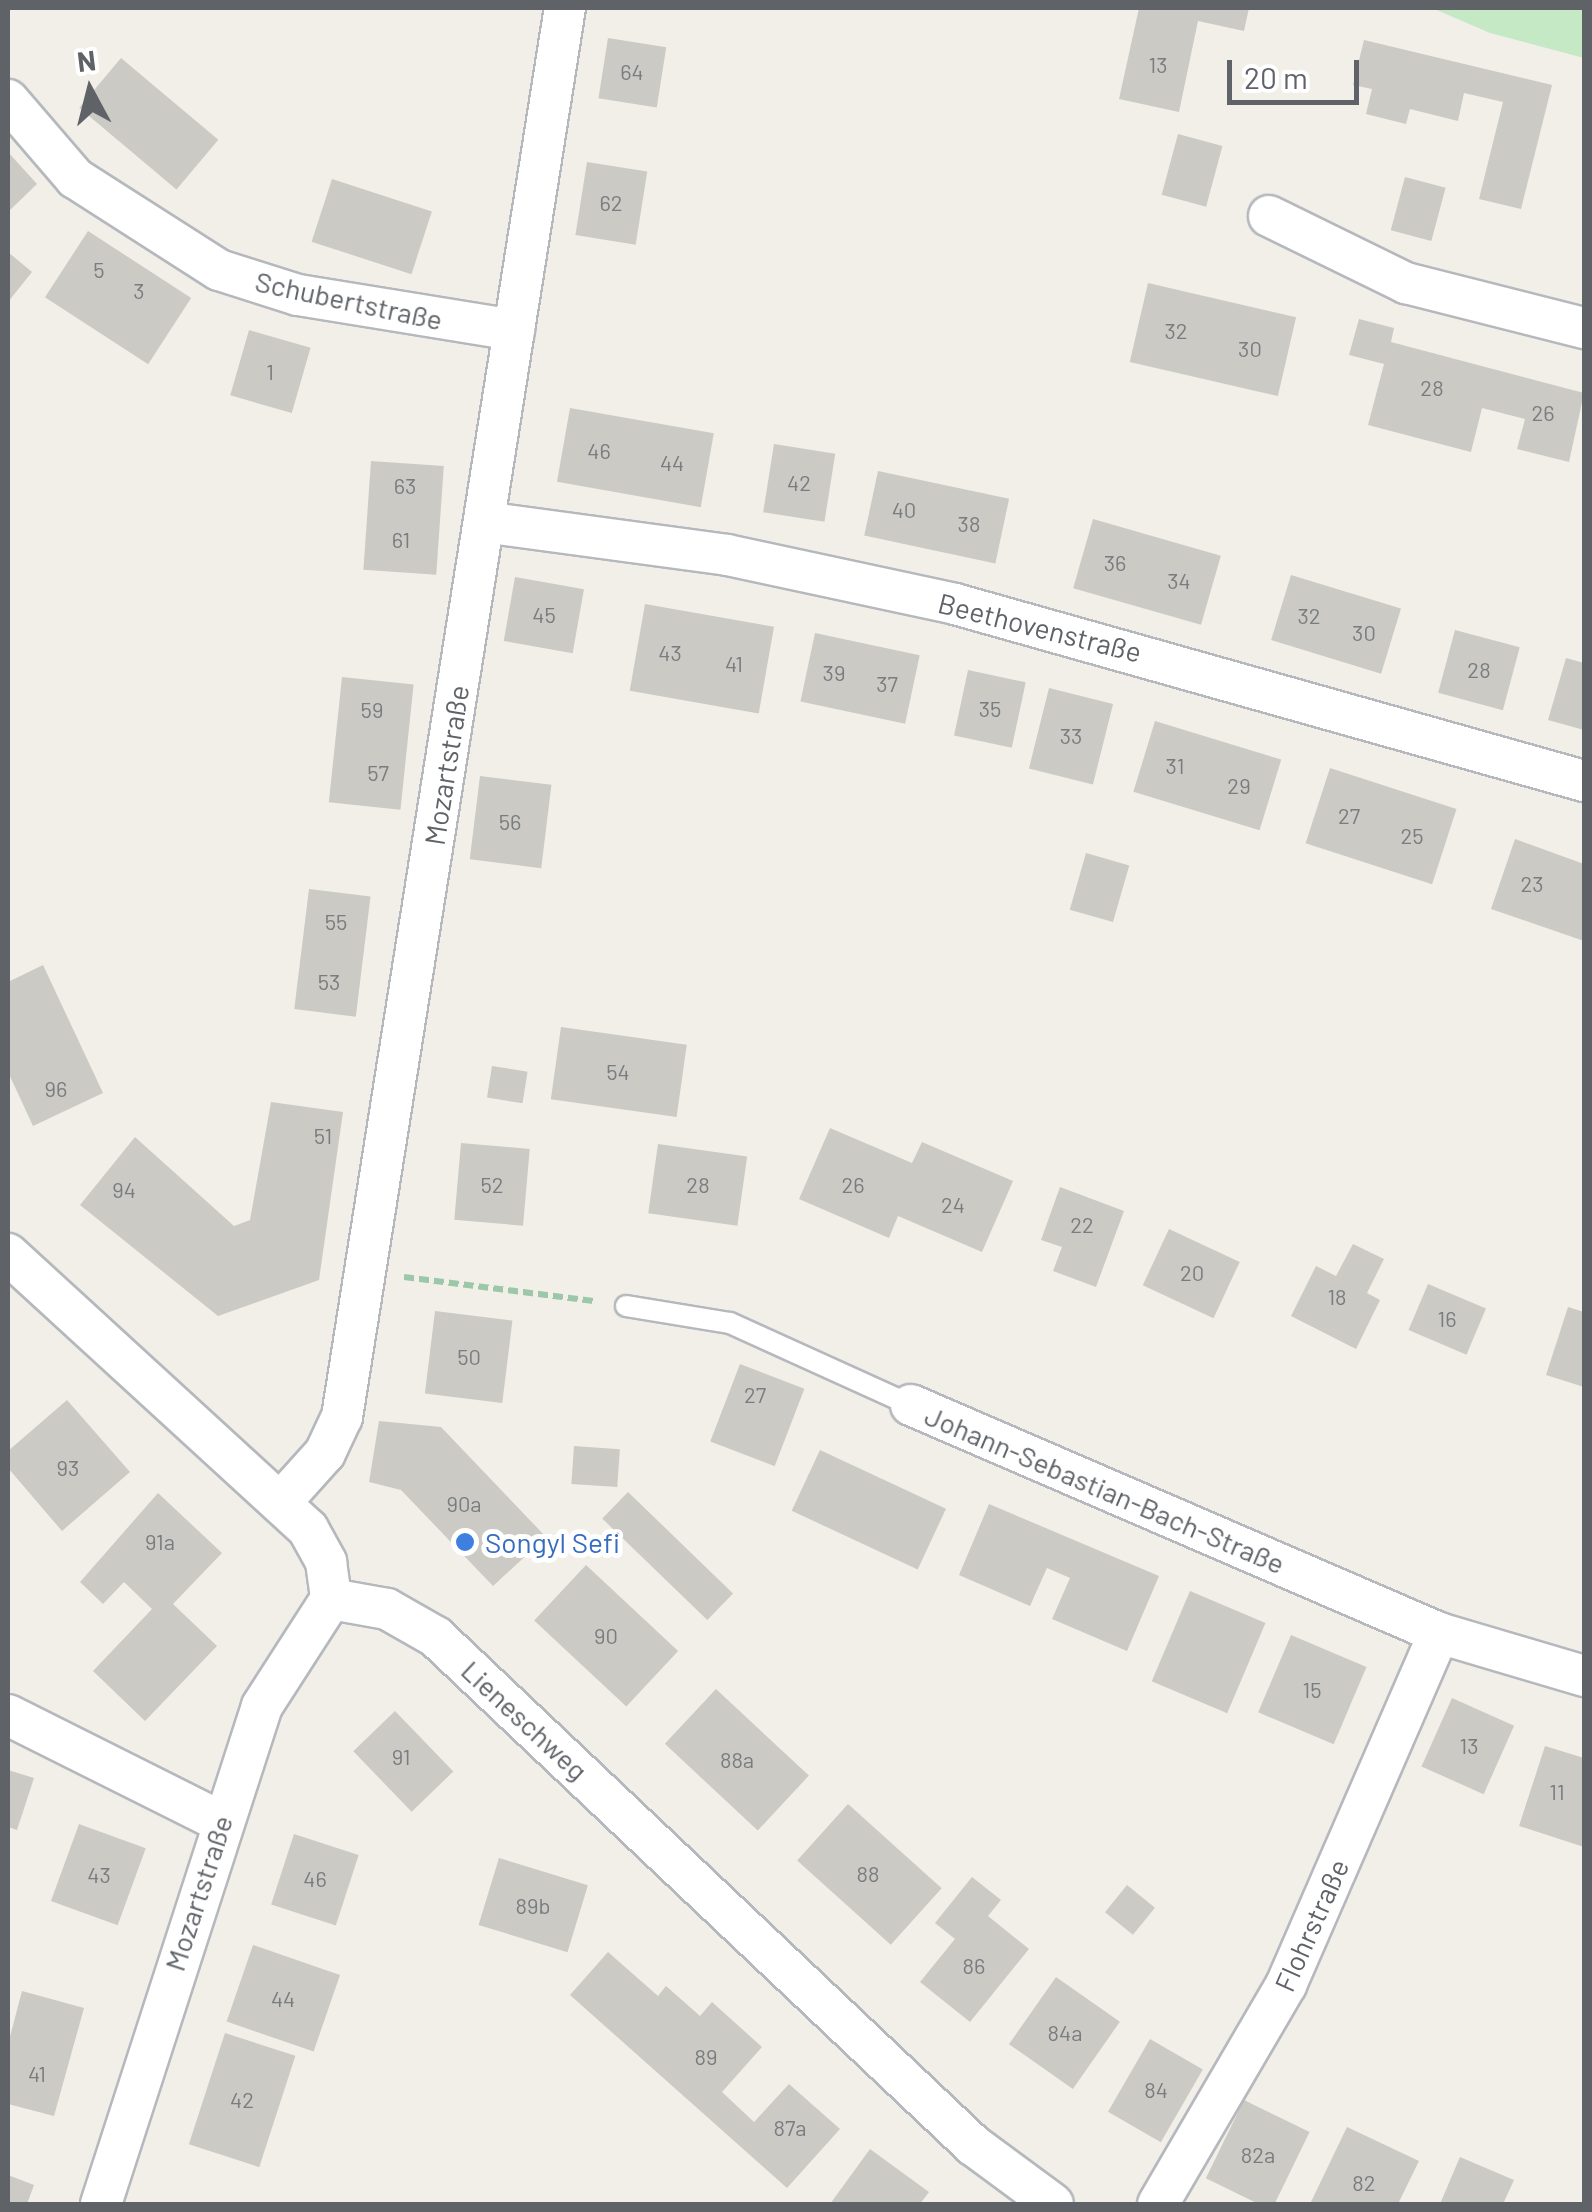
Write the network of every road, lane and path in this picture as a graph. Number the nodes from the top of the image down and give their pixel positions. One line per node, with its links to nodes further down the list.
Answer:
1 (565, 8): 5 (street, Mozartstraße)
2 (8, 100): 5 (street, Schubertstraße)
3 (1269, 216): 4 (street)
4 (1584, 328)
5 (514, 330): 6 (street, Mozartstraße)
6 (484, 522): 7 (street, Beethovenstraße); 9 (street, Mozartstraße)
7 (1584, 781)
8 (8, 1254): 12 (street)
9 (365, 1271): 10 (path); 12 (street, Mozartstraße)
10 (626, 1306): 11 (lane, Johann-Sebastian-Bach-Straße)
11 (911, 1406): 14 (street, Johann-Sebastian-Bach-Straße)
12 (280, 1503): 13 (street)
13 (330, 1599): 17 (street, Mozartstraße); 19 (street, Lieneschweg)
14 (1438, 1633): 15 (street, Johann-Sebastian-Bach-Straße); 20 (street, Flohrstraße)
15 (1584, 1676)
16 (8, 1715): 17 (street)
17 (220, 1821): 18 (street, Mozartstraße)
18 (101, 2204)
19 (1054, 2204)
20 (1158, 2204)

